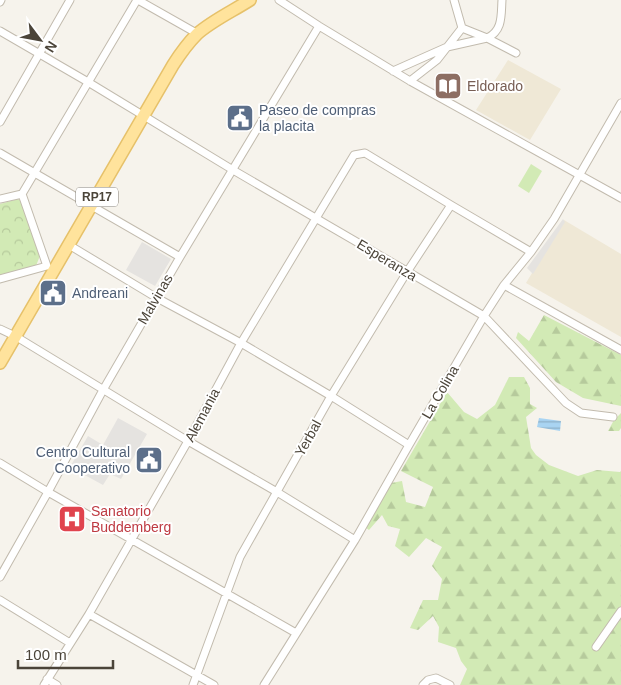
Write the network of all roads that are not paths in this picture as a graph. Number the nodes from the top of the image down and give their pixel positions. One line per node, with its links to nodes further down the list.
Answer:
1 (70, 0): 14 (street)
2 (137, 0): 10 (street); 16 (street)
3 (250, 0): 10 (main road, RP17)
4 (279, 0): 7 (street)
5 (454, 0): 8 (street)
6 (502, 0): 11 (street)
7 (319, 26): 15 (street); 22 (street, Malvinas)
8 (462, 28): 11 (street); 12 (street)
9 (0, 31): 14 (street, Esperanza)
10 (198, 34): 19 (main road, RP17)
11 (487, 38): 12 (street); 13 (street)
12 (447, 47): 15 (street); 17 (street)
13 (516, 53)
14 (38, 54): 16 (street, Esperanza); 20 (street)
15 (393, 71): 17 (street)
16 (88, 82): 19 (street, Esperanza); 23 (street)
17 (410, 82): 24 (street)
18 (621, 103): 24 (street, La Colina)
19 (144, 117): 22 (street, Esperanza); 29 (main road, RP17)
20 (0, 122)
21 (0, 153): 23 (street)
22 (232, 170): 30 (street, Esperanza); 33 (street, Malvinas)
23 (34, 173): 25 (street); 29 (street)
24 (579, 174): 26 (street); 32 (street, La Colina)
25 (22, 194): 27 (street); 34 (street)
26 (621, 198)
27 (0, 199)
28 (451, 205): 30 (street, Alemania); 32 (street); 35 (street, Yerbal)
29 (91, 206): 31 (main road, RP17); 33 (street)
30 (316, 218): 35 (street, Esperanza); 42 (street, Alemania)
31 (69, 245): 34 (main road, RP17); 38 (street)
32 (531, 252): 37 (street, La Colina)
33 (180, 257): 38 (street, Malvinas)
34 (50, 268): 36 (street); 41 (main road, RP17)
35 (407, 272): 39 (street, Esperanza); 46 (street, Yerbal)
36 (0, 278)
37 (504, 285): 39 (street, La Colina); 43 (street)
38 (157, 298): 42 (street); 45 (street, Malvinas)
39 (484, 316): 47 (street, Esperanza); 49 (street, La Colina)
40 (0, 329): 41 (street)
41 (15, 336): 44 (main road, RP17); 45 (street)
42 (241, 343): 46 (street); 48 (street, Alemania)
43 (621, 350)
44 (0, 363)
45 (103, 390): 48 (street); 51 (street, Malvinas)
46 (331, 396): 49 (street); 52 (street, Yerbal)
47 (613, 417)
48 (188, 441): 52 (street); 53 (street, Alemania)
49 (408, 445): 54 (street, La Colina)
50 (0, 463): 51 (street)
51 (48, 492): 53 (street); 55 (street, Malvinas)
52 (277, 492): 54 (street); 56 (street, Yerbal)
53 (131, 540): 56 (street); 59 (street, Alemania)
54 (355, 540): 60 (street, La Colina)
55 (0, 577)
56 (226, 595): 60 (street); 63 (street, Yerbal)
57 (0, 600): 61 (street)
58 (621, 611): 62 (street)
59 (89, 614): 61 (street, Alemania); 63 (street)
60 (296, 633): 69 (street, La Colina)
61 (70, 642): 64 (street, Alemania)
62 (596, 648)
63 (197, 676): 67 (street, Yerbal); 68 (street)
64 (46, 682): 66 (street)
65 (426, 683): 70 (street)
66 (57, 685)
67 (193, 685)
68 (214, 685)
69 (264, 685)
70 (450, 685)

